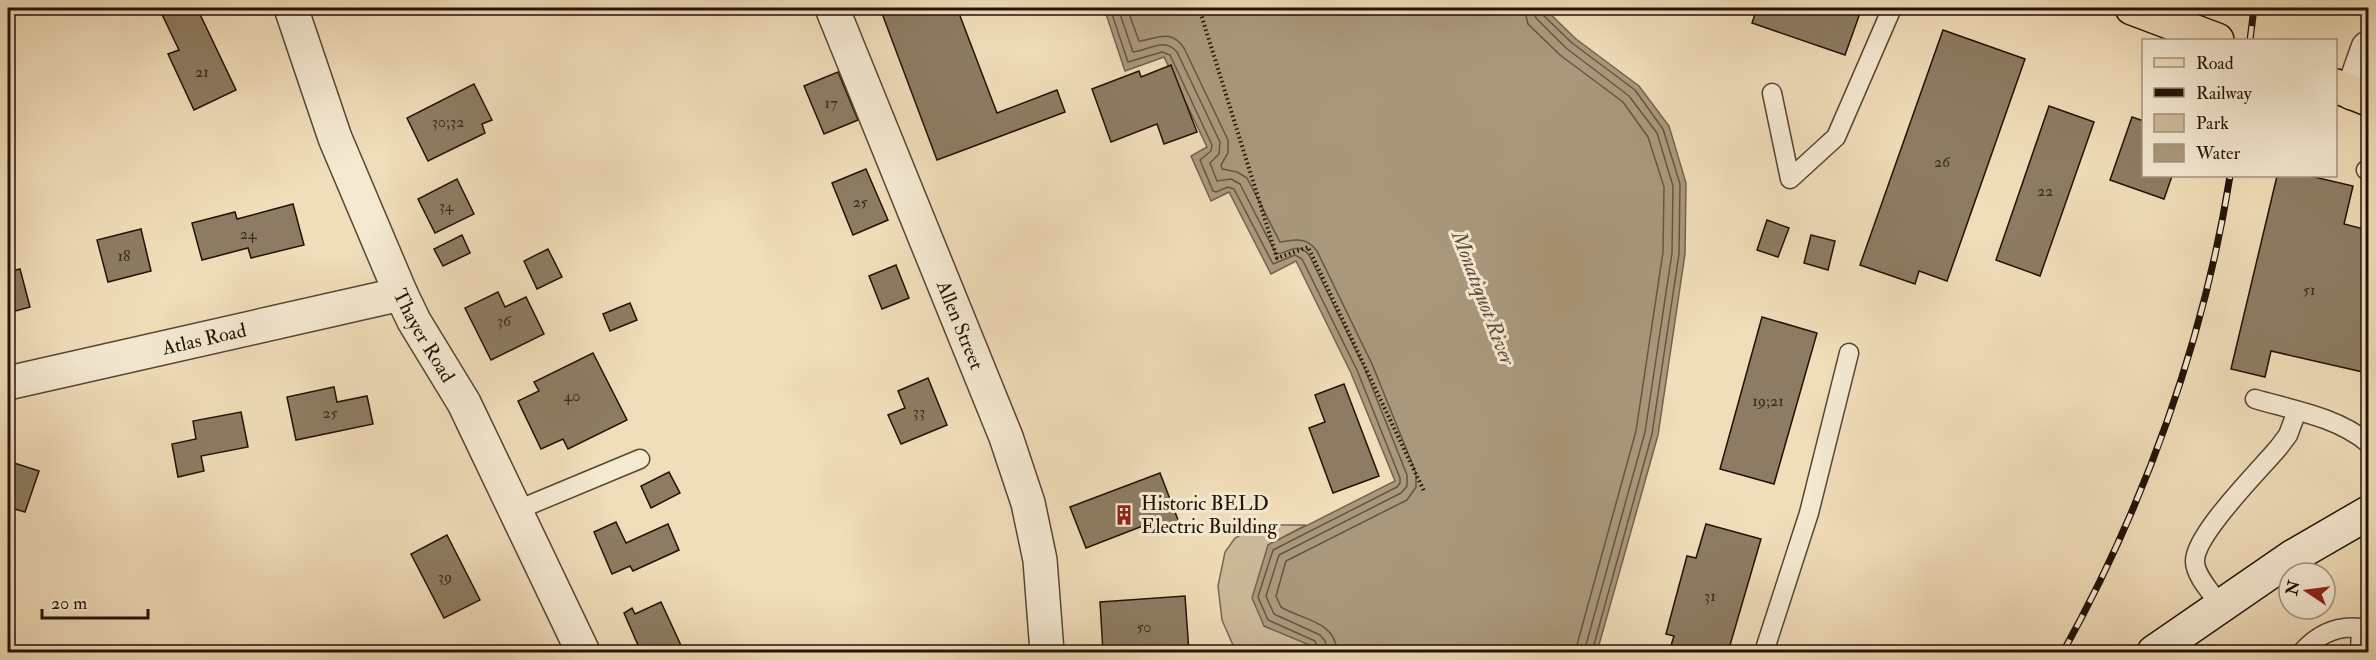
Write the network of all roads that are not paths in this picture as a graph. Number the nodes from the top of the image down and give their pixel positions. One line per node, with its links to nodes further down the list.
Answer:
1 (291, 8): 9 (street, Thayer Road)
2 (832, 8): 21 (street, Allen Street)
3 (1892, 8): 7 (lane)
4 (2132, 8): 5 (main road)
5 (2213, 39)
6 (2368, 48): 8 (street)
7 (1772, 93)
8 (2352, 93)
9 (401, 294): 11 (street, Atlas Road); 16 (street, Thayer Road)
10 (1849, 353): 22 (lane)
11 (8, 383)
12 (2255, 399): 13 (lane)
13 (2297, 411): 14 (lane); 18 (lane)
14 (2368, 441)
15 (640, 459): 16 (lane)
16 (516, 511): 20 (street, Thayer Road)
17 (2368, 513): 18 (street)
18 (2220, 605): 19 (street)
19 (2169, 648)
20 (583, 652)
21 (1047, 652)
22 (1764, 652)
23 (2302, 652): 24 (lane)
24 (2360, 652)

